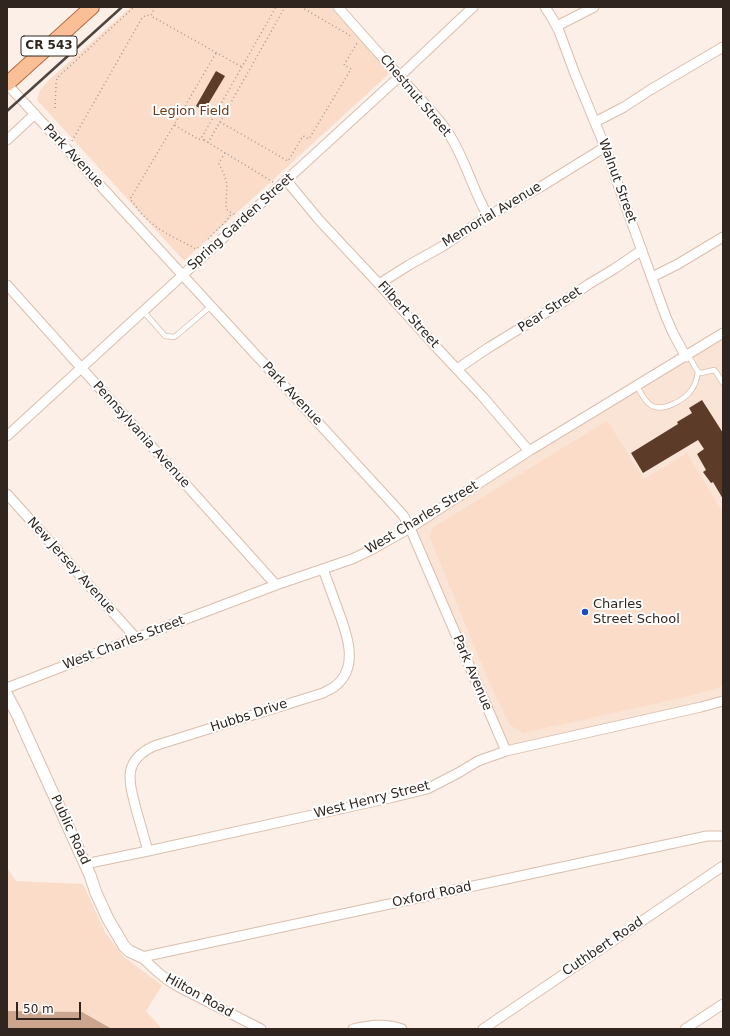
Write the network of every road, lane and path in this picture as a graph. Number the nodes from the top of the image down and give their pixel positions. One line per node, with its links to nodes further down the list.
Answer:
1 (92, 7): 17 (main road, CR 543)
2 (134, 7): 18 (path)
3 (155, 7): 11 (path)
4 (276, 7): 15 (path)
5 (285, 7): 20 (path)
6 (301, 7): 20 (path)
7 (338, 7): 16 (street, Chestnut Street)
8 (473, 7): 16 (street, Spring Garden Street)
9 (545, 7): 12 (street, Walnut Street)
10 (594, 7): 12 (street)
11 (151, 16): 14 (path); 25 (path)
12 (557, 26): 21 (street, Walnut Street)
13 (723, 47): 21 (street)
14 (216, 53): 15 (path); 22 (path)
15 (242, 67): 24 (path)
16 (400, 76): 29 (street, Spring Garden Street); 31 (street, Chestnut Street)
17 (7, 84): 19 (street, Park Avenue)
18 (55, 108)
19 (35, 114): 23 (street); 37 (street, Park Avenue)
20 (220, 122): 26 (path)
21 (595, 122): 27 (street, Walnut Street)
22 (174, 125): 24 (path); 35 (path)
23 (7, 140)
24 (204, 140): 26 (path)
25 (72, 141)
26 (208, 143): 28 (path)
27 (605, 147): 31 (street, Memorial Avenue); 36 (street, Walnut Street)
28 (225, 153): 29 (path); 30 (path)
29 (283, 183): 32 (street, Spring Garden Street); 39 (street, Filbert Street)
30 (232, 213): 32 (path); 34 (path)
31 (488, 216): 39 (street, Memorial Avenue)
32 (243, 219): 37 (street, Spring Garden Street)
33 (723, 237): 38 (street)
34 (206, 241)
35 (202, 245)
36 (642, 250): 38 (street, Walnut Street); 46 (street, Pear Street)
37 (182, 275): 41 (street, Park Avenue); 42 (street, Spring Garden Street)
38 (652, 277): 44 (street, Walnut Street)
39 (379, 284): 46 (street, Filbert Street)
40 (7, 285): 45 (street, Pennsylvania Avenue)
41 (211, 306): 42 (lane); 53 (street, Park Avenue)
42 (143, 311): 45 (street, Spring Garden Street)
43 (723, 333): 44 (street, West Charles Street)
44 (687, 356): 47 (lane); 49 (street, West Charles Street)
45 (81, 368): 50 (street, Spring Garden Street); 55 (street, Pennsylvania Avenue)
46 (457, 369): 51 (street, Filbert Street)
47 (698, 372): 48 (lane); 49 (lane)
48 (723, 383)
49 (637, 386): 51 (street, West Charles Street)
50 (7, 436)
51 (529, 451): 53 (street, West Charles Street)
52 (7, 494): 56 (street, New Jersey Avenue)
53 (410, 528): 54 (street, West Charles Street); 60 (street, Park Avenue)
54 (323, 569): 55 (street, West Charles Street); 62 (street, Hubbs Drive)
55 (276, 586): 56 (street, West Charles Street)
56 (136, 638): 57 (street, West Charles Street)
57 (7, 688)
58 (7, 695): 63 (street, Public Road)
59 (723, 701): 60 (street, West Henry Street)
60 (506, 751): 62 (street, West Henry Street)
61 (723, 836): 65 (street, Oxford Road)
62 (148, 851): 63 (street, West Henry Street)
63 (85, 864): 65 (street, Public Road)
64 (723, 866): 70 (street, Cuthbert Road)
65 (142, 957): 67 (street, Hilton Road)
66 (723, 1004): 71 (street)
67 (261, 1029)
68 (353, 1029): 69 (street)
69 (402, 1029)
70 (483, 1029)
71 (685, 1029)

